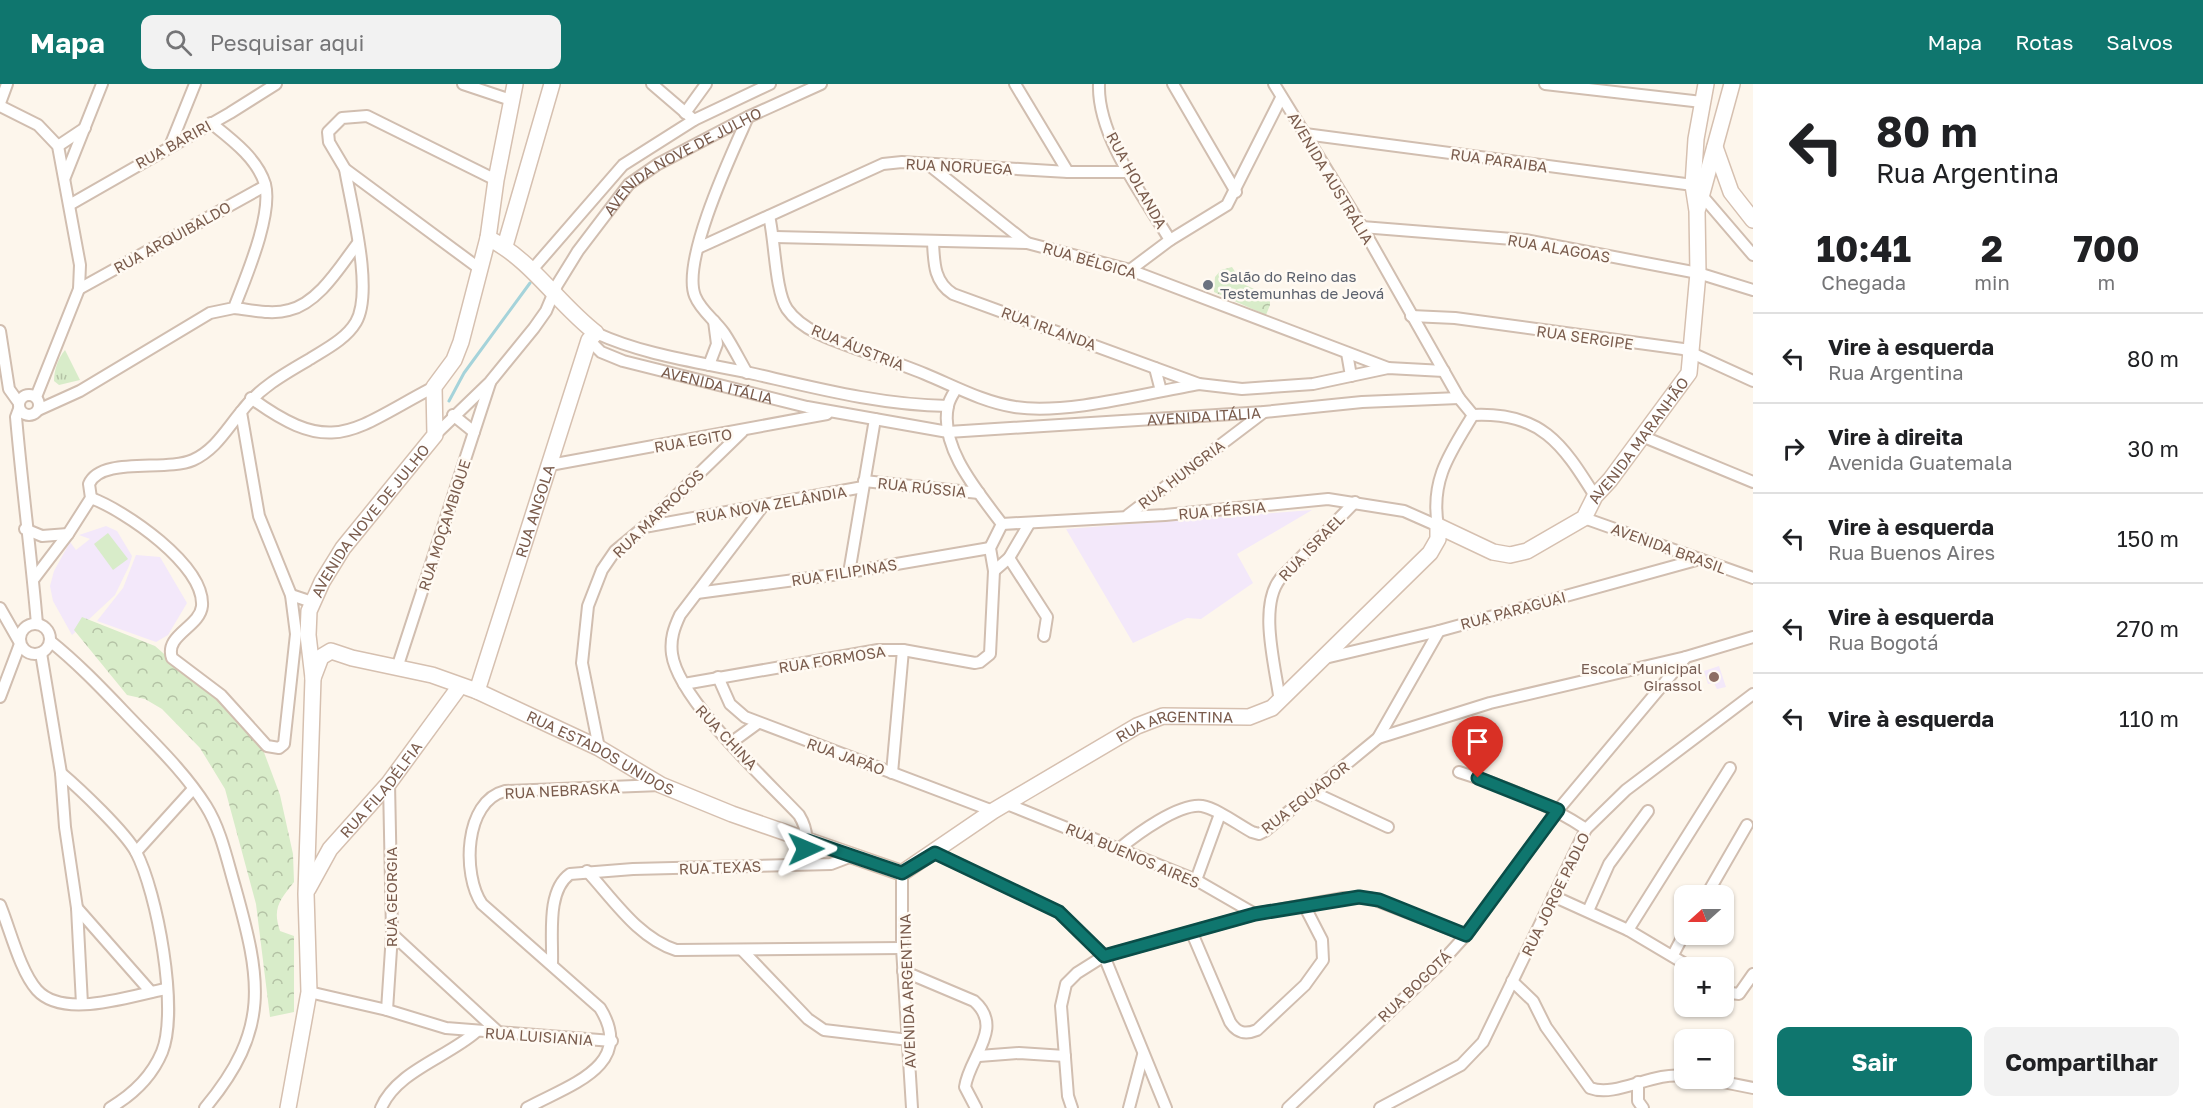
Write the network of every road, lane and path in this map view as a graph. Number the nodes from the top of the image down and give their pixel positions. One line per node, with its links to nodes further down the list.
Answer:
1 (7, 84): 22 (street)
2 (102, 84): 26 (street)
3 (195, 84): 31 (street)
4 (276, 84): 25 (street, RUA BARIRI)
5 (463, 84): 20 (street)
6 (515, 84): 20 (main road)
7 (552, 84): 53 (main road)
8 (652, 84): 23 (street)
9 (706, 84): 23 (street)
10 (770, 84): 23 (street, AVENIDA NOVE DE JULHO)
11 (821, 84): 24 (street, AVENIDA NOVE DE JULHO)
12 (1015, 84): 35 (street)
13 (1100, 84): 36 (street, RUA HOLANDA)
14 (1173, 84): 41 (street)
15 (1274, 84): 19 (street, AVENIDA AUSTRÁLIA)
16 (1545, 84): 21 (street)
17 (1706, 84): 21 (main road)
18 (1732, 84): 29 (main road)
19 (1281, 98): 27 (street, AVENIDA AUSTRÁLIA); 41 (street)
20 (511, 100): 38 (main road)
21 (1702, 102): 28 (main road)
22 (0, 105): 30 (street)
23 (690, 116): 58 (street, AVENIDA NOVE DE JULHO)
24 (748, 117): 54 (street); 62 (street, AVENIDA NOVE DE JULHO)
25 (211, 123): 31 (street, RUA BARIRI); 39 (street)
26 (87, 126): 30 (street); 37 (street)
27 (1305, 134): 40 (street, RUA PARAIBA); 46 (street, AVENIDA AUSTRÁLIA)
28 (1696, 135): 29 (main road); 33 (main road); 40 (main road)
29 (1716, 142): 33 (main road); 42 (main road)
30 (58, 146): 37 (street)
31 (170, 146): 43 (street, RUA BARIRI)
32 (928, 165): 35 (street, RUA NORUEGA); 44 (street, RUA NORUEGA); 52 (street)
33 (1710, 168): 40 (main road); 42 (main road)
34 (345, 169): 38 (street); 51 (street); 56 (street)
35 (1068, 172): 36 (street, RUA NORUEGA)
36 (1129, 172): 49 (street, RUA HOLANDA)
37 (65, 177): 43 (street)
38 (496, 180): 48 (main road)
39 (265, 186): 60 (street, RUA ARQUIBALDO); 63 (street)
40 (1698, 190): 55 (street); 59 (main road, AVENIDA MARANHÃO)
41 (1236, 192): 49 (street)
42 (1731, 192): 45 (main road)
43 (71, 204): 60 (street)
44 (769, 216): 47 (street, RUA ÁUSTRIA); 54 (street, RUA NORUEGA)
45 (1753, 220)
46 (1362, 227): 59 (street, RUA ALAGOAS); 64 (street, AVENIDA AUSTRÁLIA)
47 (775, 237): 50 (street, RUA BÉLGICA); 80 (street, RUA ÁUSTRIA)
48 (489, 238): 53 (main road, AVENIDA ITÁLIA); 56 (main road)
49 (1170, 240): 57 (street)
50 (933, 242): 52 (street, RUA BÉLGICA); 71 (street, RUA IRLANDA)
51 (358, 243): 63 (street); 82 (street)
52 (1027, 243): 57 (street, RUA BÉLGICA)
53 (504, 246): 58 (main road, AVENIDA ITÁLIA)
54 (698, 248): 65 (street)
55 (1753, 255)
56 (480, 269): 79 (main road)
57 (1130, 270): 69 (street, RUA BÉLGICA)
58 (531, 271): 62 (main road, AVENIDA ITÁLIA)
59 (1698, 273): 61 (street, RUA ALAGOAS); 68 (main road, AVENIDA MARANHÃO)
60 (79, 289): 84 (street)
61 (1753, 290)
62 (555, 293): 67 (main road, AVENIDA ITÁLIA); 77 (street, AVENIDA NOVE DE JULHO)
63 (234, 308): 84 (street)
64 (1411, 316): 68 (street, RUA SERGIPE); 73 (street, AVENIDA AUSTRÁLIA)
65 (714, 321): 70 (street); 74 (street)
66 (0, 331): 84 (street)
67 (592, 336): 70 (street, AVENIDA ITÁLIA); 88 (street, AVENIDA ITÁLIA); 97 (main road, RUA ANGOLA)
68 (1693, 352): 76 (street, RUA SERGIPE); 96 (main road, AVENIDA MARANHÃO)
69 (1347, 353): 72 (street, RUA BÉLGICA); 75 (street)
70 (710, 365): 74 (street, AVENIDA ITÁLIA)
71 (1155, 368): 78 (street, RUA IRLANDA); 81 (street)
72 (1388, 368): 73 (street); 75 (street)
73 (1444, 371): 83 (street, AVENIDA AUSTRÁLIA)
74 (747, 373): 85 (street, AVENIDA ITÁLIA)
75 (1351, 376): 78 (street)
76 (1753, 381)
77 (490, 382): 89 (street, AVENIDA NOVE DE JULHO); 92 (street, RUA MOÇAMBIQUE)
78 (1199, 384): 81 (street, AVENIDA ITÁLIA)
79 (434, 387): 82 (street); 95 (main road)
80 (956, 389): 81 (street, AVENIDA ITÁLIA); 85 (street)
81 (1161, 391)
82 (251, 398): 86 (street)
83 (1459, 398): 87 (street, AVENIDA ITÁLIA); 90 (street, AVENIDA AUSTRÁLIA)
84 (29, 403): 111 (street)
85 (948, 406): 94 (street)
86 (242, 412): 102 (street); 121 (street)
87 (1264, 412): 94 (street, AVENIDA ITÁLIA); 105 (street, RUA HUNGRIA)
88 (835, 413): 91 (street, AVENIDA ITÁLIA); 93 (street, RUA EGITO)
89 (453, 415): 92 (street); 95 (street, AVENIDA NOVE DE JULHO)
90 (1473, 415): 101 (street); 109 (street)
91 (875, 419): 94 (street, AVENIDA ITÁLIA); 99 (street)
92 (474, 432): 135 (street, RUA MOÇAMBIQUE)
93 (742, 432): 97 (street, RUA EGITO); 110 (street, RUA MARROCOS)
94 (948, 432): 100 (street)
95 (435, 435): 122 (main road, AVENIDA NOVE DE JULHO)
96 (1644, 437): 98 (street); 101 (main road, AVENIDA MARANHÃO)
97 (550, 465): 140 (main road, RUA ANGOLA)
98 (1753, 482)
99 (864, 484): 100 (street, RUA RÚSSIA); 104 (street, RUA NOVA ZELÂNDIA); 117 (street)
100 (979, 493): 107 (street)
101 (1595, 496): 106 (main road, AVENIDA MARANHÃO)
102 (91, 498): 112 (street); 126 (street)
103 (1355, 502): 105 (street, RUA PÉRSIA); 109 (street, RUA PÉRSIA); 143 (street, RUA ISRAEL)
104 (763, 506): 110 (street, RUA NOVA ZELÂNDIA); 120 (street, RUA CHINA)
105 (1128, 515): 108 (street, RUA PÉRSIA)
106 (1584, 518): 109 (main road); 115 (street, AVENIDA BRASIL)
107 (1002, 524): 108 (street, RUA PÉRSIA); 113 (street)
108 (1029, 524): 114 (street)
109 (1438, 526): 134 (main road, RUA ARGENTINA)
110 (644, 527): 147 (street, RUA MARROCOS)
111 (25, 529): 112 (street); 119 (street)
112 (68, 534): 119 (street)
113 (990, 548): 116 (street, RUA FORMOSA); 117 (street, RUA FILIPINAS)
114 (1009, 558): 116 (street); 127 (street)
115 (1700, 559): 118 (street, AVENIDA BRASIL); 125 (street, RUA PARAGUAI)
116 (994, 571): 131 (street, RUA FORMOSA)
117 (849, 573): 120 (street, RUA FILIPINAS)
118 (1753, 578)
119 (33, 580): 124 (street)
120 (697, 593): 138 (street, RUA CHINA)
121 (291, 595): 122 (street); 126 (street)
122 (312, 602): 126 (main road, AVENIDA NOVE DE JULHO)
123 (0, 608): 130 (street)
124 (37, 624): 129 (street); 130 (street)
125 (1439, 631): 134 (street, RUA PARAGUAI); 145 (street, RUA EQUADOR)
126 (302, 634): 137 (main road, AVENIDA NOVE DE JULHO)
127 (1044, 636)
128 (1753, 637): 133 (street)
129 (50, 640): 132 (street); 154 (street)
130 (20, 644): 132 (street); 142 (street)
131 (903, 650): 136 (street, RUA FORMOSA); 149 (street)
132 (42, 653): 151 (street)
133 (1686, 657): 145 (street); 157 (street, RUA BOGOTÁ)
134 (1325, 658): 143 (main road, RUA ARGENTINA)
135 (397, 668): 137 (main road, RUA ESTADOS UNIDOS); 139 (main road, RUA ESTADOS UNIDOS)
136 (718, 677): 138 (street, RUA FORMOSA); 144 (street, RUA JAPÃO)
137 (313, 678): 163 (main road, AVENIDA NOVE DE JULHO)
138 (684, 684): 146 (street, RUA CHINA)
139 (460, 686): 140 (main road, RUA ESTADOS UNIDOS); 152 (main road, RUA FILADÉLFIA)
140 (477, 691): 147 (main road, RUA ESTADOS UNIDOS)
141 (1753, 694): 162 (street, RUA JORGE PADLO)
142 (0, 697)
143 (1280, 702): 156 (main road, RUA ARGENTINA)
144 (758, 723): 146 (street); 149 (street, RUA JAPÃO)
145 (1378, 738): 155 (street, RUA EQUADOR)
146 (732, 742): 164 (street, RUA CHINA)
147 (599, 748): 153 (main road, RUA ESTADOS UNIDOS)
148 (1730, 768): 182 (street)
149 (892, 772): 156 (street, RUA JAPÃO)
150 (1459, 772): 157 (street)
151 (61, 773): 167 (street); 179 (street)
152 (388, 783): 166 (main road, RUA FILADÉLFIA); 184 (street, RUA GEORGIA)
153 (661, 785): 164 (main road, RUA ESTADOS UNIDOS); 192 (street, RUA NEBRASKA)
154 (194, 789): 167 (street); 214 (street)
155 (1315, 793): 159 (street, RUA EQUADOR); 161 (street)
156 (1000, 808): 165 (street, RUA BUENOS AIRES); 168 (main road, RUA ARGENTINA)
157 (1558, 810): 162 (street); 185 (street, RUA BOGOTÁ)
158 (1648, 811): 180 (street)
159 (1220, 814): 165 (street, RUA EQUADOR); 173 (street)
160 (1747, 825): 174 (street)
161 (1388, 827)
162 (1586, 829): 176 (street, RUA JORGE PADLO)
163 (307, 839): 166 (main road); 175 (main road, AVENIDA NOVE DE JULHO)
164 (808, 841): 169 (main road, RUA ESTADOS UNIDOS); 170 (street)
165 (1120, 848): 173 (street, RUA BUENOS AIRES)
166 (330, 849): 175 (main road, RUA FILADÉLFIA)
167 (136, 852): 196 (street)
168 (935, 853): 172 (main road, RUA ARGENTINA); 190 (street)
169 (852, 856): 170 (street, RUA TEXAS); 172 (main road, RUA ESTADOS UNIDOS)
170 (800, 864): 171 (street, RUA TEXAS)
171 (587, 871): 188 (street); 192 (street)
172 (902, 873): 187 (street, AVENIDA ARGENTINA)
173 (1196, 880): 181 (street, RUA BUENOS AIRES)
174 (1712, 885)
175 (306, 894): 198 (main road, AVENIDA NOVE DE JULHO)
176 (1553, 896): 180 (street); 195 (street, RUA JORGE PADLO)
177 (0, 905): 200 (street)
178 (1305, 907): 181 (street); 183 (street); 185 (street)
179 (77, 908): 197 (street); 200 (street)
180 (1588, 911): 182 (street)
181 (1255, 914): 183 (street)
182 (1628, 930): 189 (street)
183 (1192, 933): 190 (street)
184 (392, 934): 201 (street, RUA GEORGIA); 202 (street)
185 (1466, 935): 223 (street, RUA BOGOTÁ)
186 (1678, 945): 189 (street)
187 (902, 948): 188 (street); 193 (street, AVENIDA ARGENTINA)
188 (742, 950): 204 (street)
189 (1673, 955): 191 (street)
190 (1104, 956): 206 (street); 208 (street)
191 (1676, 957)
192 (552, 963): 205 (street, RUA LUISIANIA)
193 (903, 971): 204 (street, AVENIDA ARGENTINA); 207 (street)
194 (1753, 974): 199 (street)
195 (1512, 981): 210 (street); 224 (street, RUA JORGE PADLO)
196 (166, 989): 197 (street); 213 (street)
197 (151, 992): 200 (street)
198 (309, 992): 201 (street, RUA LUISIANIA); 215 (main road, AVENIDA NOVE DE JULHO)
199 (1734, 993)
200 (82, 1004)
201 (387, 1010): 203 (street, RUA LUISIANIA)
202 (496, 1030): 203 (street, RUA LUISIANIA); 205 (street, RUA LUISIANIA)
203 (476, 1032): 216 (street)
204 (909, 1040): 218 (street, AVENIDA ARGENTINA)
205 (612, 1041): 217 (street)
206 (1143, 1055): 221 (street); 222 (street)
207 (979, 1056): 208 (street); 219 (street)
208 (1065, 1056): 220 (street)
209 (1674, 1076): 210 (street)
210 (1638, 1082): 225 (street)
211 (1734, 1084): 212 (street)
212 (1753, 1088)
213 (110, 1108)
214 (205, 1108)
215 (288, 1108)
216 (381, 1108)
217 (527, 1108)
218 (912, 1108)
219 (976, 1108)
220 (1072, 1108)
221 (1129, 1108)
222 (1166, 1108)
223 (1288, 1108)
224 (1380, 1108)
225 (1643, 1108)

